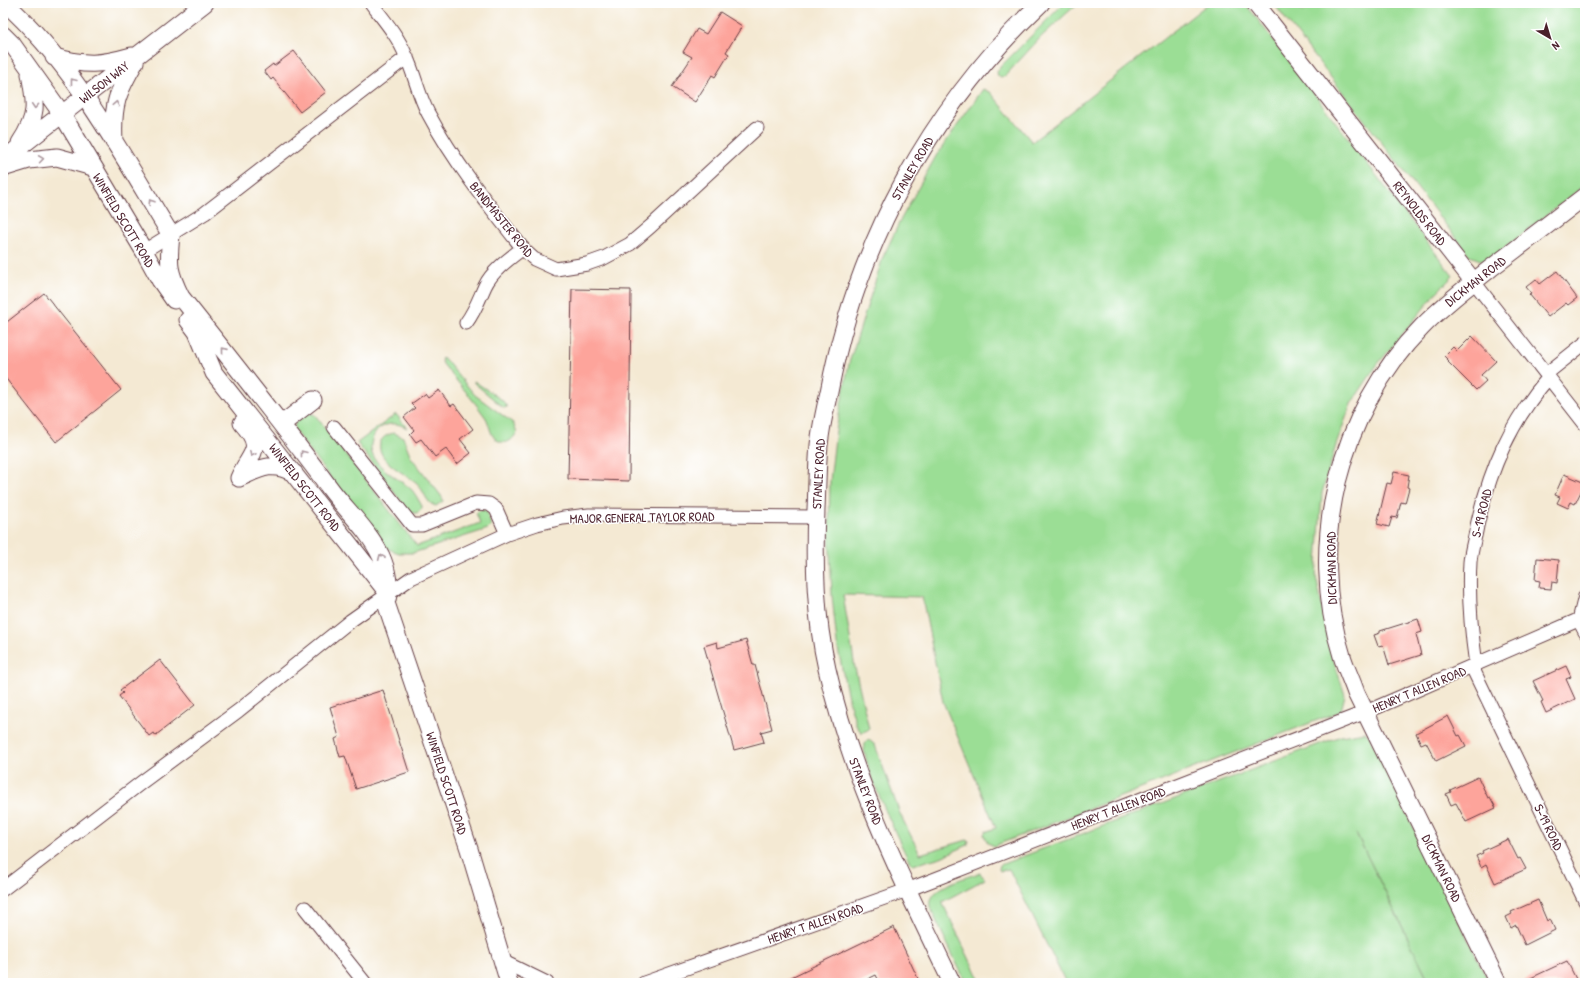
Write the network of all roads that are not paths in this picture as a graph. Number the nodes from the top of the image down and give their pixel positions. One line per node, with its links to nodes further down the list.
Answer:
1 (5, 3): 8 (street)
2 (205, 3): 7 (street, WILSON WAY)
3 (371, 3): 9 (street, BANDMASTER ROAD)
4 (1041, 3): 32 (street, STANLEY ROAD)
5 (1255, 3): 22 (street, REYNOLDS ROAD)
6 (3, 35): 10 (street, WINFIELD SCOTT ROAD)
7 (138, 55): 8 (street); 11 (street, WILSON WAY); 14 (street, one-way to 7)
8 (54, 57): 11 (street, one-way to 8)
9 (407, 57): 19 (street); 20 (street, BANDMASTER ROAD)
10 (29, 68): 12 (street, WINFIELD SCOTT ROAD); 15 (street, one-way to 15)
11 (85, 97): 12 (street, WILSON WAY); 14 (street)
12 (62, 114): 15 (street, WILSON WAY); 16 (street, WINFIELD SCOTT ROAD)
13 (757, 128): 20 (street, BANDMASTER ROAD)
14 (114, 143): 19 (street, one-way to 14)
15 (9, 155)
16 (93, 167): 17 (street, one-way to 16); 21 (street, WINFIELD SCOTT ROAD)
17 (3, 168)
18 (1585, 196): 22 (street, DICKMAN ROAD)
19 (171, 235): 21 (street); 28 (street, one-way to 19)
20 (523, 248): 23 (street)
21 (144, 251): 25 (street, WINFIELD SCOTT ROAD)
22 (1474, 282): 26 (street, REYNOLDS ROAD); 39 (street, DICKMAN ROAD)
23 (466, 323)
24 (1585, 343): 26 (street, S-19 ROAD)
25 (214, 373): 31 (street, WINFIELD SCOTT ROAD); 31 (street, one-way to 31)
26 (1547, 375): 29 (street, REYNOLDS ROAD); 38 (street, S-19 ROAD)
27 (314, 400): 28 (street)
28 (282, 424): 34 (street, one-way to 28)
29 (1585, 424)
30 (334, 427): 33 (street)
31 (294, 473): 34 (street, WINFIELD SCOTT ROAD)
32 (816, 517): 33 (street, MAJOR GENERAL TAYLOR ROAD); 41 (street, STANLEY ROAD)
33 (507, 534): 34 (street, MAJOR GENERAL TAYLOR ROAD)
34 (389, 594): 40 (street, MAJOR GENERAL TAYLOR ROAD); 44 (street, WINFIELD SCOTT ROAD)
35 (1585, 596): 36 (street)
36 (1582, 619): 37 (street); 38 (street, HENRY T ALLEN ROAD)
37 (1585, 632)
38 (1474, 666): 39 (street, HENRY T ALLEN ROAD); 42 (street, S-19 ROAD)
39 (1366, 712): 41 (street, HENRY T ALLEN ROAD); 50 (street, DICKMAN ROAD)
40 (3, 888)
41 (907, 890): 48 (street, HENRY T ALLEN ROAD); 49 (street, STANLEY ROAD)
42 (1585, 901)
43 (306, 908): 45 (street)
44 (502, 961): 46 (street, WINFIELD SCOTT ROAD); 47 (street)
45 (365, 983)
46 (509, 983)
47 (547, 983)
48 (644, 983)
49 (952, 983)
50 (1498, 983)

